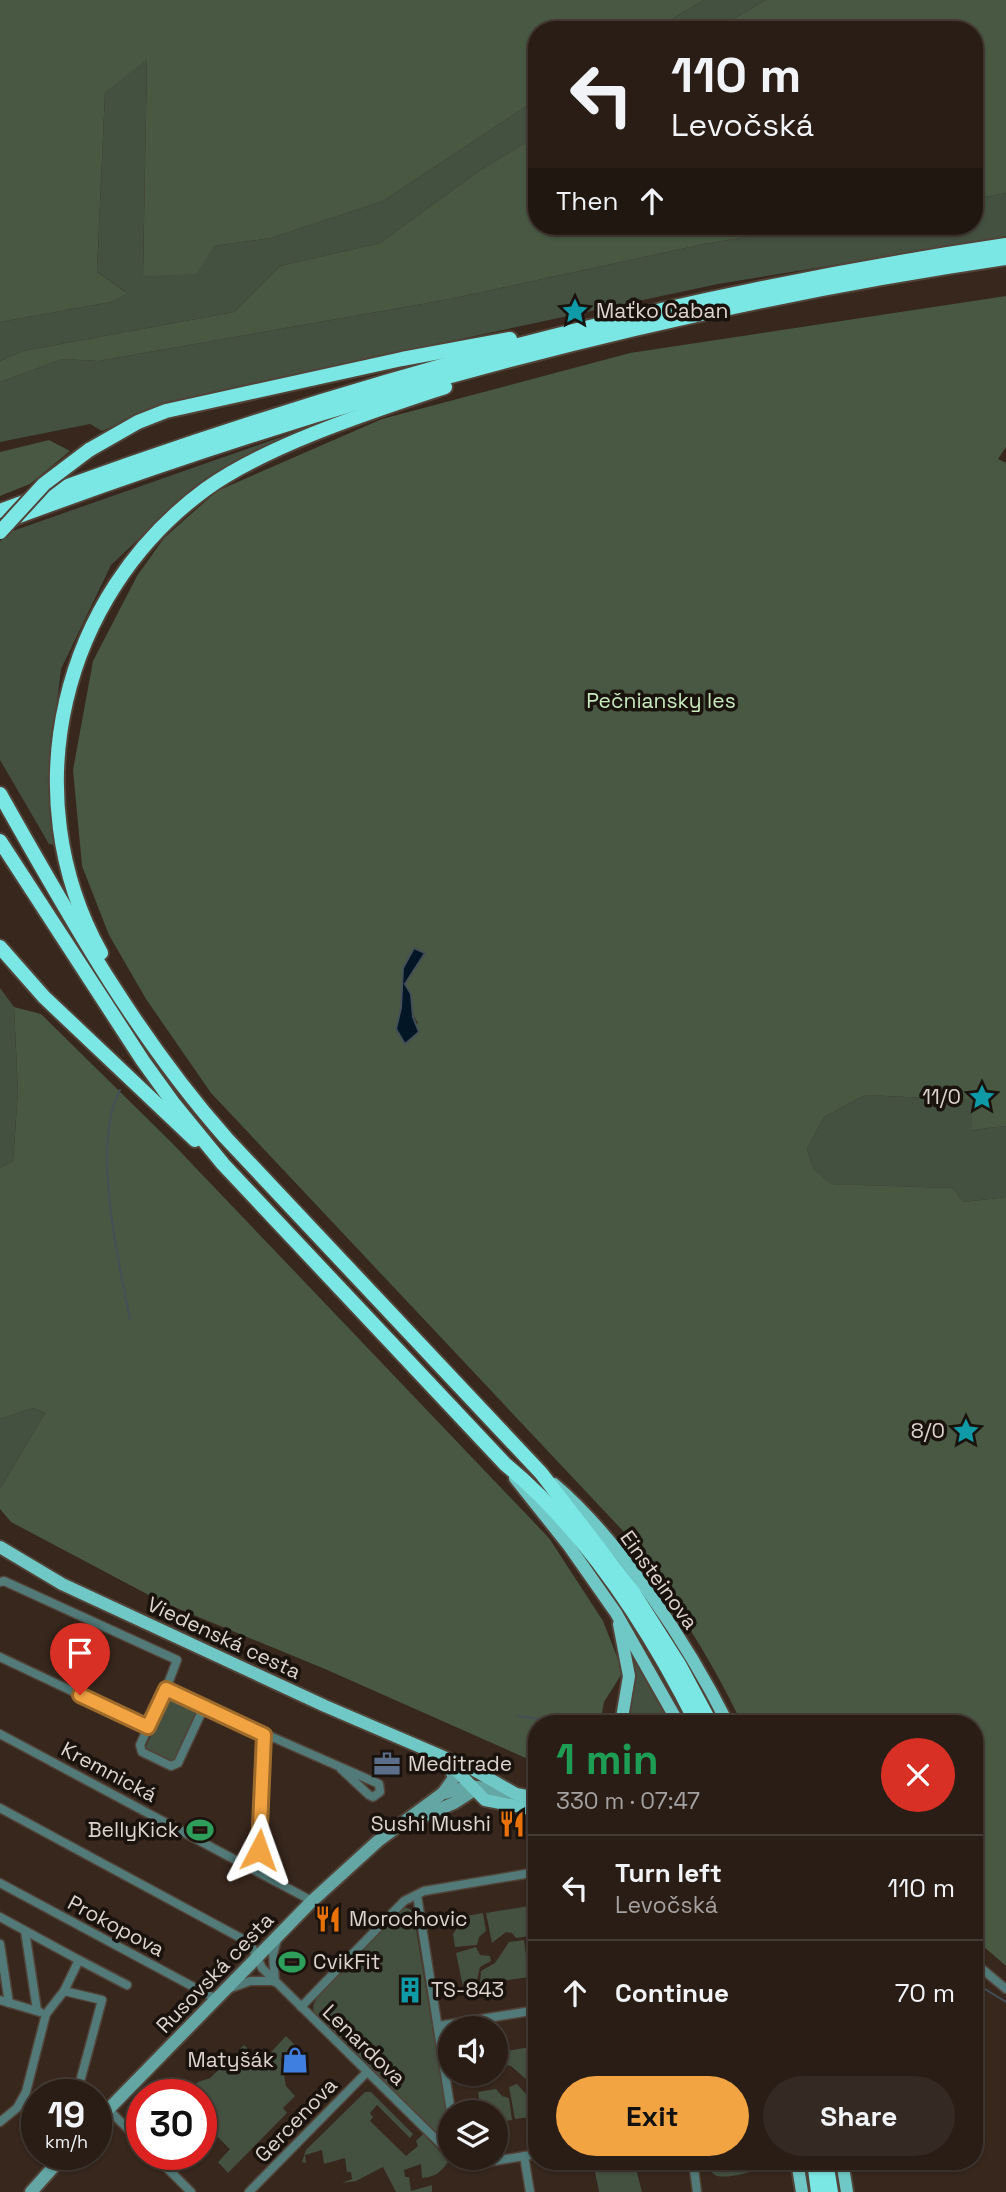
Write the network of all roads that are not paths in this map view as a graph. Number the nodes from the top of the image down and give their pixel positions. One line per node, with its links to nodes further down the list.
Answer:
1 (1006, 246): 3 (highway)
2 (1006, 258): 4 (highway)
3 (540, 339): 5 (highway); 7 (highway, bridge)
4 (554, 347): 6 (highway); 11 (highway)
5 (0, 511)
6 (0, 523)
7 (0, 532)
8 (0, 794): 11 (highway)
9 (0, 841): 12 (highway)
10 (0, 947): 12 (highway)
11 (116, 990): 14 (highway)
12 (223, 1164): 13 (highway)
13 (505, 1464): 17 (main road); 23 (highway)
14 (541, 1473): 24 (highway); 25 (main road, Einsteinova)
15 (0, 1546): 29 (main road, Viedenská cesta)
16 (0, 1582): 19 (street)
17 (616, 1613): 21 (main road); 22 (main road)
18 (0, 1657): 26 (street)
19 (166, 1689): 20 (street); 26 (street)
20 (204, 1707): 26 (street); 28 (street)
21 (622, 1715)
22 (674, 1715)
23 (692, 1715)
24 (705, 1715)
25 (723, 1715)
26 (148, 1727)
27 (0, 1734): 40 (street, Kremnická)
28 (264, 1735): 30 (street); 40 (street)
29 (454, 1764): 31 (street); 32 (street); 33 (main road, Viedenská cesta)
30 (341, 1769): 30 (street)
31 (475, 1788): 32 (street, Rusovská cesta); 33 (street, Rusovská cesta); 35 (main road); 36 (street, Rusovská cesta)
32 (443, 1793): 39 (street, Rusovská cesta)
33 (516, 1794): 34 (main road, Viedenská cesta)
34 (528, 1796)
35 (485, 1800): 36 (street, Rusovská cesta); 38 (main road)
36 (454, 1803): 39 (street, Rusovská cesta)
37 (0, 1808): 49 (street, Lenardova)
38 (528, 1808)
39 (397, 1827): 44 (street, Rusovská cesta)
40 (258, 1872): 44 (street, Kremnická)
41 (528, 1874): 43 (street)
42 (0, 1883): 57 (street, Prokopova)
43 (417, 1895): 59 (street); 64 (street)
44 (312, 1901): 47 (street, Rusovská cesta)
45 (0, 1917): 46 (street)
46 (25, 1931): 50 (street); 60 (street)
47 (282, 1932): 49 (street, Rusovská cesta); 53 (street)
48 (0, 1944): 58 (street)
49 (257, 1958): 53 (street, Lenardova); 57 (street, Rusovská cesta)
50 (79, 1960): 54 (street); 56 (street)
51 (983, 1970): 55 (street)
52 (983, 1975): 55 (street)
53 (275, 1982): 57 (street); 59 (street, Lenardova)
54 (127, 1985)
55 (1006, 1989)
56 (64, 1991): 62 (street); 66 (street)
57 (221, 1995): 67 (street, Rusovská cesta)
58 (4, 2002): 60 (street)
59 (300, 2007): 65 (street, Lenardova)
60 (37, 2011): 62 (street)
61 (528, 2012): 63 (street)
62 (46, 2014): 69 (street)
63 (504, 2016)
64 (438, 2020)
65 (367, 2072): 71 (street, Lenardova); 84 (street, Gercenova)
66 (81, 2079)
67 (112, 2107)
68 (112, 2113): 70 (street)
69 (0, 2122)
70 (126, 2127)
71 (438, 2141)
72 (528, 2155): 73 (street)
73 (524, 2156): 74 (street); 85 (street)
74 (508, 2159)
75 (51, 2170): 82 (street)
76 (169, 2170): 83 (street)
77 (694, 2170): 86 (street)
78 (798, 2170): 87 (main road)
79 (815, 2170): 88 (highway)
80 (828, 2170): 89 (highway)
81 (843, 2170): 90 (main road)
82 (31, 2192)
83 (191, 2192)
84 (249, 2192)
85 (530, 2192)
86 (697, 2192)
87 (802, 2192)
88 (818, 2192)
89 (831, 2192)
90 (847, 2192)

